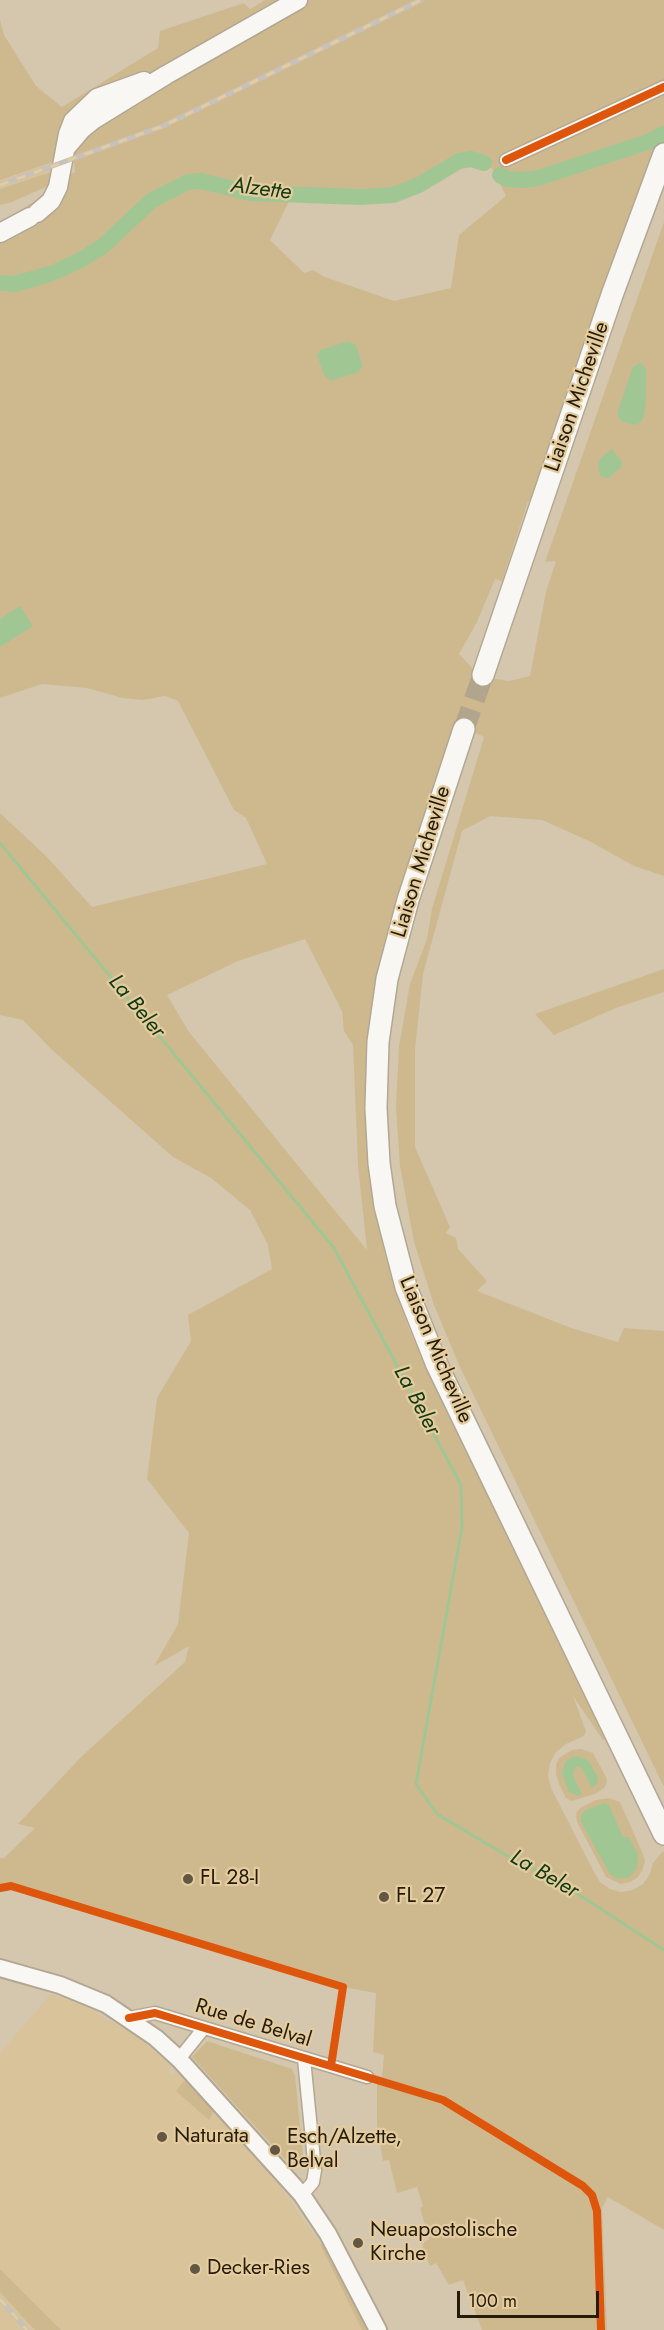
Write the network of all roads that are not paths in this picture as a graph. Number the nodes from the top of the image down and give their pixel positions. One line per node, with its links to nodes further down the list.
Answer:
1 (298, 0): 6 (main road)
2 (664, 87): 4 (street)
3 (664, 154): 5 (highway, Liaison Micheville)
4 (506, 160)
5 (664, 186)
6 (0, 233)
7 (664, 1806): 8 (highway, Liaison Micheville)
8 (664, 1834)
9 (0, 1968): 10 (main road)
10 (129, 2018): 11 (street, Rue de Belval); 12 (main road)
11 (204, 2028): 12 (street); 13 (street, Rue de Belval)
12 (179, 2059): 15 (main road)
13 (304, 2059): 14 (street, Rue de Belval); 15 (street, Rue de Belval)
14 (367, 2077)
15 (302, 2195): 16 (main road)
16 (378, 2330)

